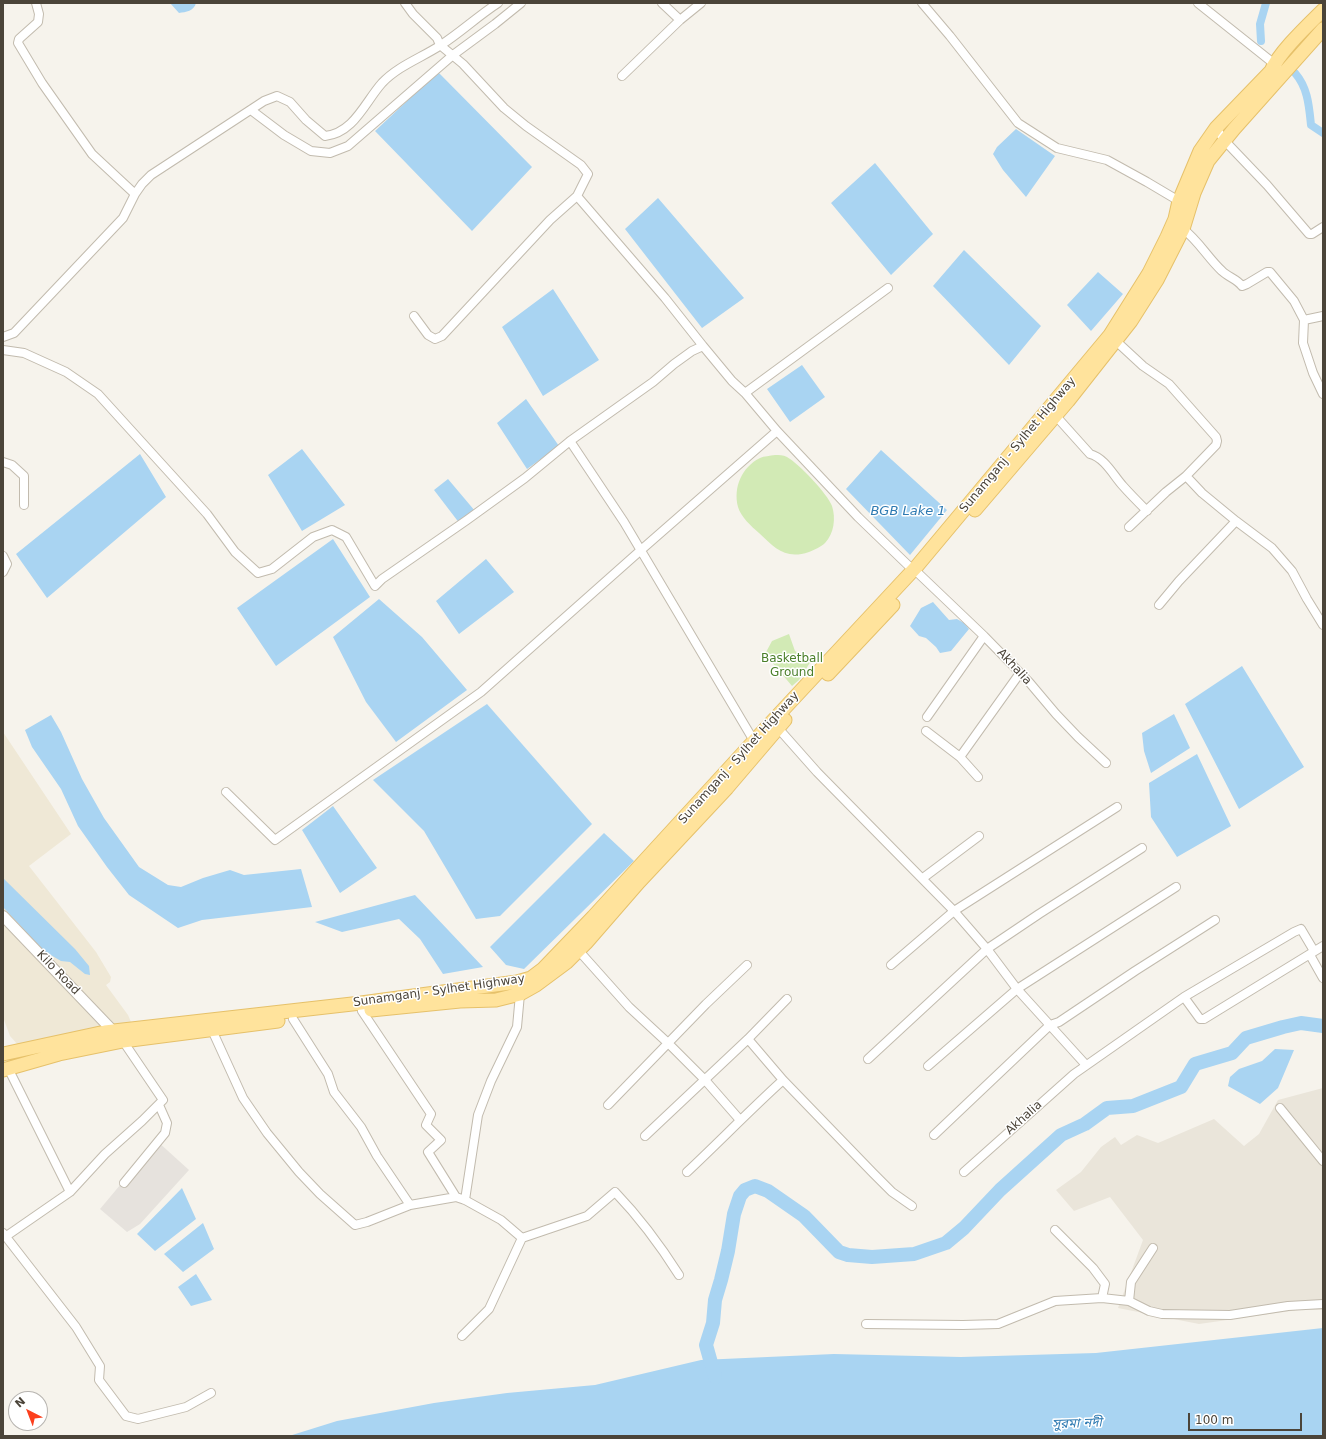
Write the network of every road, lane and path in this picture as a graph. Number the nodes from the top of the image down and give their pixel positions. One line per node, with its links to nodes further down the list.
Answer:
1 (36, 3): 19 (street)
2 (405, 3): 12 (street)
3 (498, 3): 12 (street)
4 (520, 3): 13 (street)
5 (662, 3): 10 (street)
6 (701, 3): 10 (street)
7 (922, 3): 21 (street)
8 (1198, 3): 14 (street)
9 (1323, 10): 14 (main road, Sunamganj - Sylhet Highway)
10 (680, 20): 15 (street)
11 (1323, 29): 14 (main road, Sunamganj - Sylhet Highway)
12 (440, 45): 13 (street); 16 (street)
13 (453, 55): 16 (street); 20 (street)
14 (1279, 68): 17 (main road, Sunamganj - Sylhet Highway); 18 (main road, Sunamganj - Sylhet Highway)
15 (622, 76)
16 (250, 110): 19 (street)
17 (1216, 128): 18 (street); 21 (main road, Sunamganj - Sylhet Highway)
18 (1224, 140): 22 (street); 23 (main road, Sunamganj - Sylhet Highway)
19 (135, 194): 28 (street)
20 (577, 196): 25 (street); 30 (street, Akhalia)
21 (1179, 201): 46 (main road, Sunamganj - Sylhet Highway)
22 (1323, 228)
23 (1183, 229): 27 (street); 29 (main road, Sunamganj - Sylhet Highway)
24 (888, 288): 32 (street)
25 (414, 316)
26 (1323, 316): 27 (street)
27 (1304, 320): 33 (street)
28 (3, 337)
29 (1116, 341): 34 (main road, Sunamganj - Sylhet Highway); 38 (street)
30 (703, 346): 32 (street, Akhalia); 36 (street)
31 (3, 350): 36 (street)
32 (745, 393): 35 (street, Akhalia)
33 (1323, 394)
34 (1055, 415): 40 (street); 46 (main road, Sunamganj - Sylhet Highway)
35 (777, 431): 43 (street); 46 (street, Akhalia)
36 (570, 441): 43 (street)
37 (3, 462): 39 (street)
38 (1186, 476): 40 (street); 41 (street)
39 (24, 505)
40 (1146, 511): 42 (street)
41 (1236, 521): 47 (street); 48 (street)
42 (1129, 527)
43 (641, 550): 54 (street); 58 (street)
44 (3, 556): 45 (street)
45 (3, 572)
46 (916, 572): 49 (street, Akhalia); 52 (main road, Sunamganj - Sylhet Highway); 54 (main road, Sunamganj - Sylhet Highway)
47 (1158, 605)
48 (1323, 625)
49 (984, 636): 50 (street, Akhalia); 51 (street)
50 (1020, 673): 55 (street); 56 (street, Akhalia)
51 (927, 717)
52 (778, 728): 62 (street); 70 (main road, Sunamganj - Sylhet Highway)
53 (926, 731): 55 (street)
54 (754, 741): 83 (main road, Sunamganj - Sylhet Highway)
55 (960, 757): 57 (street)
56 (1106, 763)
57 (978, 777)
58 (226, 792)
59 (1117, 807): 64 (street)
60 (979, 836): 62 (street)
61 (1142, 848): 69 (street)
62 (923, 878): 64 (street)
63 (1176, 887): 75 (street)
64 (954, 911): 69 (street); 73 (street)
65 (3, 916): 83 (street, Kilo Road)
66 (1215, 920): 81 (street)
67 (3, 925): 83 (street, Kilo Road)
68 (1323, 946): 71 (street)
69 (987, 949): 75 (street); 88 (street)
70 (579, 950): 76 (main road, Sunamganj - Sylhet Highway); 86 (street)
71 (1312, 953): 74 (street); 77 (street); 77 (street, Akhalia)
72 (748, 965): 86 (street)
73 (891, 965)
74 (1323, 978)
75 (1017, 989): 81 (street); 90 (street)
76 (520, 994): 79 (main road, Sunamganj - Sylhet Highway); 106 (street)
77 (1184, 997): 89 (street, Akhalia)
78 (787, 999): 84 (street)
79 (362, 1011): 80 (main road, Sunamganj - Sylhet Highway); 105 (street)
80 (293, 1019): 82 (main road, Sunamganj - Sylhet Highway); 107 (street)
81 (1050, 1025): 89 (street); 98 (street)
82 (212, 1030): 85 (main road, Sunamganj - Sylhet Highway); 107 (street)
83 (109, 1031): 87 (main road, Sunamganj - Sylhet Highway)
84 (748, 1039): 92 (street); 93 (street)
85 (123, 1040): 91 (main road, Sunamganj - Sylhet Highway); 94 (street)
86 (669, 1044): 92 (street); 95 (street)
87 (3, 1054)
88 (868, 1059)
89 (1086, 1065): 102 (street, Akhalia)
90 (928, 1066)
91 (6, 1069): 104 (street)
92 (705, 1080): 97 (street); 99 (street)
93 (783, 1080): 97 (street); 108 (street)
94 (159, 1105): 103 (street); 104 (street)
95 (608, 1105)
96 (1280, 1108): 100 (street)
97 (740, 1120): 101 (street)
98 (934, 1135)
99 (645, 1136)
100 (1323, 1161)
101 (687, 1172)
102 (964, 1172)
103 (124, 1183)
104 (70, 1192): 110 (street)
105 (456, 1197): 106 (street); 107 (street)
106 (465, 1200): 111 (street)
107 (410, 1205)
108 (912, 1206)
109 (1055, 1230): 114 (street)
110 (4, 1235): 119 (street)
111 (522, 1238): 113 (street); 118 (street)
112 (1153, 1248): 115 (street)
113 (679, 1275)
114 (1102, 1298): 115 (street); 117 (street)
115 (1129, 1301): 116 (street)
116 (1323, 1304)
117 (866, 1324)
118 (462, 1336)
119 (211, 1393)

